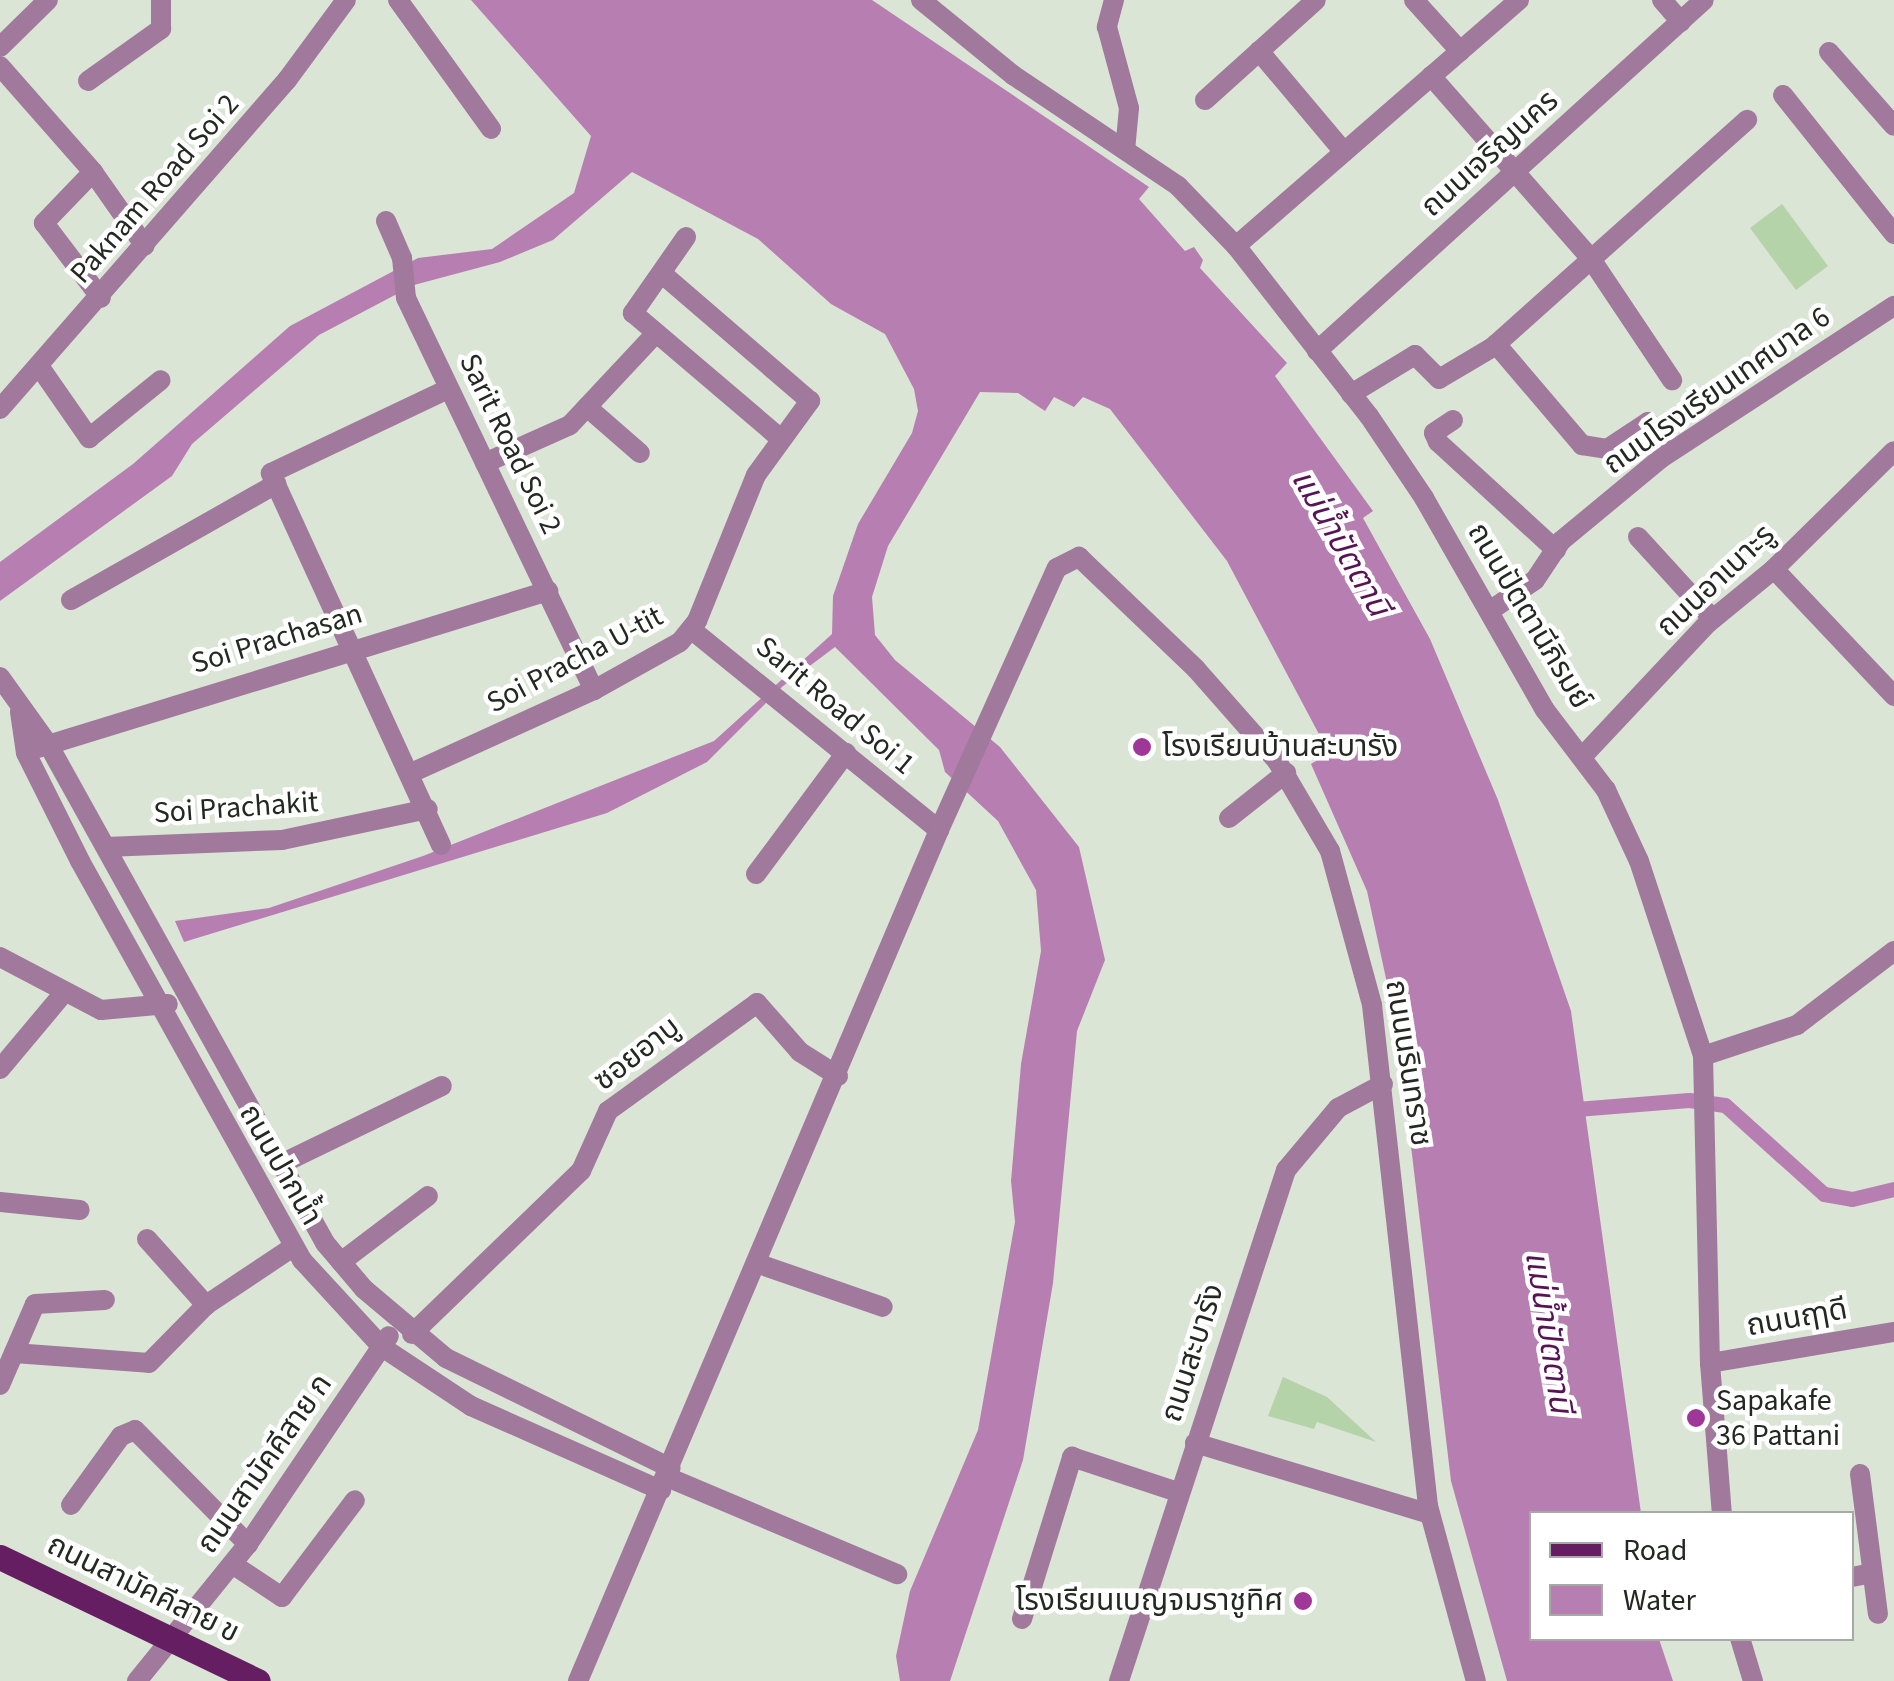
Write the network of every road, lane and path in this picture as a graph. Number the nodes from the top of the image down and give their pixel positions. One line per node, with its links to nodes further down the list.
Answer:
1 (48, 0): 13 (street)
2 (160, 0): 19 (street)
3 (346, 0): 32 (street, Paknam Road Soi 2)
4 (398, 0): 24 (street)
5 (921, 0): 25 (street, ถนนปัตตานีภิรมย์)
6 (1114, 0): 25 (street)
7 (1316, 0): 14 (street)
8 (1414, 0): 15 (street)
9 (1519, 0): 15 (street)
10 (1662, 0): 12 (street)
11 (1704, 0): 12 (street, ถนนเจริญนคร)
12 (1680, 22): 28 (street, ถนนเจริญนคร)
13 (0, 47)
14 (1259, 51): 21 (street); 26 (street)
15 (1460, 51): 18 (street)
16 (1829, 52): 23 (street)
17 (0, 66): 27 (street)
18 (1431, 76): 26 (street); 28 (street)
19 (88, 81)
20 (1783, 95): 30 (street)
21 (1204, 100)
22 (1747, 120): 34 (street)
23 (1894, 126)
24 (491, 130)
25 (1125, 150): 33 (street, ถนนปัตตานีภิรมย์)
26 (1344, 152): 33 (street)
27 (93, 172): 32 (street); 36 (street)
28 (1514, 173): 34 (street); 40 (street, ถนนเจริญนคร)
29 (386, 221): 44 (street, Sarit Road Soi 2)
30 (1894, 234)
31 (686, 237): 35 (street)
32 (145, 246): 36 (street, Paknam Road Soi 2)
33 (1236, 246): 40 (street, ถนนปัตตานีภิรมย์)
34 (1590, 259): 39 (street); 43 (street)
35 (662, 274): 38 (street); 49 (street, Soi Pracha U-tit)
36 (101, 298): 41 (street, Paknam Road Soi 2)
37 (1894, 306): 52 (street, ถนนโรงเรียนเทศบาล 6)
38 (656, 333): 46 (street); 49 (street)
39 (1496, 344): 45 (street); 52 (street)
40 (1317, 352): 45 (street, ถนนปัตตานีภิรมย์)
41 (39, 366): 42 (street); 47 (street, Paknam Road Soi 2)
42 (161, 380)
43 (1672, 380)
44 (448, 389): 53 (street, Sarit Road Soi 2); 54 (street)
45 (1352, 394): 60 (street, ถนนปัตตานีภิรมย์)
46 (587, 407): 51 (street); 53 (street)
47 (0, 409)
48 (1453, 420): 56 (street)
49 (780, 438): 62 (street, Soi Pracha U-tit)
50 (1894, 451): 57 (street, ถนนอาเนาะรู)
51 (640, 453)
52 (1670, 453): 56 (street, ถนนโรงเรียนเทศบาล 6)
53 (485, 462): 58 (street, Sarit Road Soi 2)
54 (274, 479): 59 (street); 63 (street)
55 (1638, 538): 61 (street)
56 (1556, 550): 60 (street, ถนนโรงเรียนเทศบาล 6)
57 (1774, 569): 61 (street, ถนนอาเนาะรู); 66 (street)
58 (548, 591): 63 (street, Soi Prachasan); 65 (street, Sarit Road Soi 2)
59 (72, 600)
60 (1491, 610): 71 (street, ถนนปัตตานีภิรมย์)
61 (1713, 620): 71 (street, ถนนอาเนาะรู)
62 (692, 630): 65 (street, Soi Pracha U-tit); 70 (street, Sarit Road Soi 1)
63 (353, 646): 68 (street, Soi Prachasan); 72 (street)
64 (0, 677): 67 (street, ถนนปากน้ำ)
65 (594, 690): 72 (street, Soi Pracha U-tit)
66 (1894, 696)
67 (19, 710): 68 (street, ถนนปากน้ำ); 69 (street, ถนนปากน้ำ)
68 (48, 744): 69 (street, Soi Prachasan); 78 (street, ถนนปากน้ำ)
69 (26, 752): 84 (street, ถนนปากน้ำ)
70 (846, 753): 76 (street, Sarit Road Soi 1); 79 (street)
71 (1582, 757): 85 (street, ถนนปัตตานีภิรมย์)
72 (412, 772): 74 (street)
73 (1286, 773): 75 (street); 76 (street, ถนนนรินทราช); 88 (street, ถนนนรินทราช)
74 (428, 809): 77 (street); 78 (street, Soi Prachakit)
75 (1229, 818)
76 (939, 830): 87 (street)
77 (441, 844)
78 (106, 848): 83 (street, ถนนปากน้ำ)
79 (756, 874)
80 (0, 957): 82 (street)
81 (1891, 960): 85 (street)
82 (62, 996): 84 (street); 86 (street)
83 (186, 996): 84 (street); 90 (street, ถนนปากน้ำ)
84 (158, 1008): 95 (street, ถนนปากน้ำ)
85 (1703, 1056): 105 (street, ถนนปัตตานีภิรมย์)
86 (0, 1069)
87 (838, 1076): 97 (street); 101 (street, ซอยอาบู)
88 (1382, 1084): 107 (street, ถนนสะบารัง); 114 (street, ถนนนรินทราช)
89 (442, 1086): 90 (street)
90 (279, 1165): 96 (street, ถนนปากน้ำ)
91 (428, 1196): 96 (street)
92 (0, 1202): 93 (street)
93 (80, 1210)
94 (148, 1238): 99 (street)
95 (293, 1248): 99 (street); 103 (street, ถนนปากน้ำ)
96 (340, 1262): 101 (street, ถนนปากน้ำ)
97 (756, 1263): 100 (street); 109 (street)
98 (105, 1300): 104 (street)
99 (206, 1304): 104 (street)
100 (883, 1307)
101 (405, 1328): 103 (street, ถนนสามัคคีสาย ก); 109 (street, ถนนปากน้ำ)
102 (1894, 1332): 105 (street, ถนนฤๅดี)
103 (382, 1347): 109 (street, ถนนปากน้ำ); 115 (street, ถนนสามัคคีสาย ก)
104 (14, 1354): 106 (street)
105 (1710, 1363): 113 (street, ถนนปัตตานีภิรมย์)
106 (0, 1385)
107 (1195, 1442): 110 (street, ถนนสะบารัง); 114 (street)
108 (1860, 1474): 119 (street)
109 (666, 1478): 118 (street); 126 (street)
110 (1178, 1492): 121 (street); 127 (street, ถนนสะบารัง)
111 (356, 1500): 117 (street)
112 (72, 1504): 115 (street)
113 (1722, 1511)
114 (1430, 1514): 128 (street, ถนนนรินทราช)
115 (248, 1544): 117 (street, ถนนสามัคคีสาย ก)
116 (0, 1557): 122 (main road, ถนนสามัคคีสาย ข)
117 (232, 1564): 122 (street, ถนนสามัคคีสาย ก)
118 (897, 1574)
119 (1862, 1575): 120 (street)
120 (1878, 1614)
121 (1022, 1620)
122 (174, 1640): 124 (street, ถนนสามัคคีสาย ก); 125 (main road, ถนนสามัคคีสาย ข)
123 (1741, 1641): 129 (street)
124 (137, 1681)
125 (258, 1681)
126 (578, 1681)
127 (1118, 1681)
128 (1476, 1681)
129 (1753, 1681)

